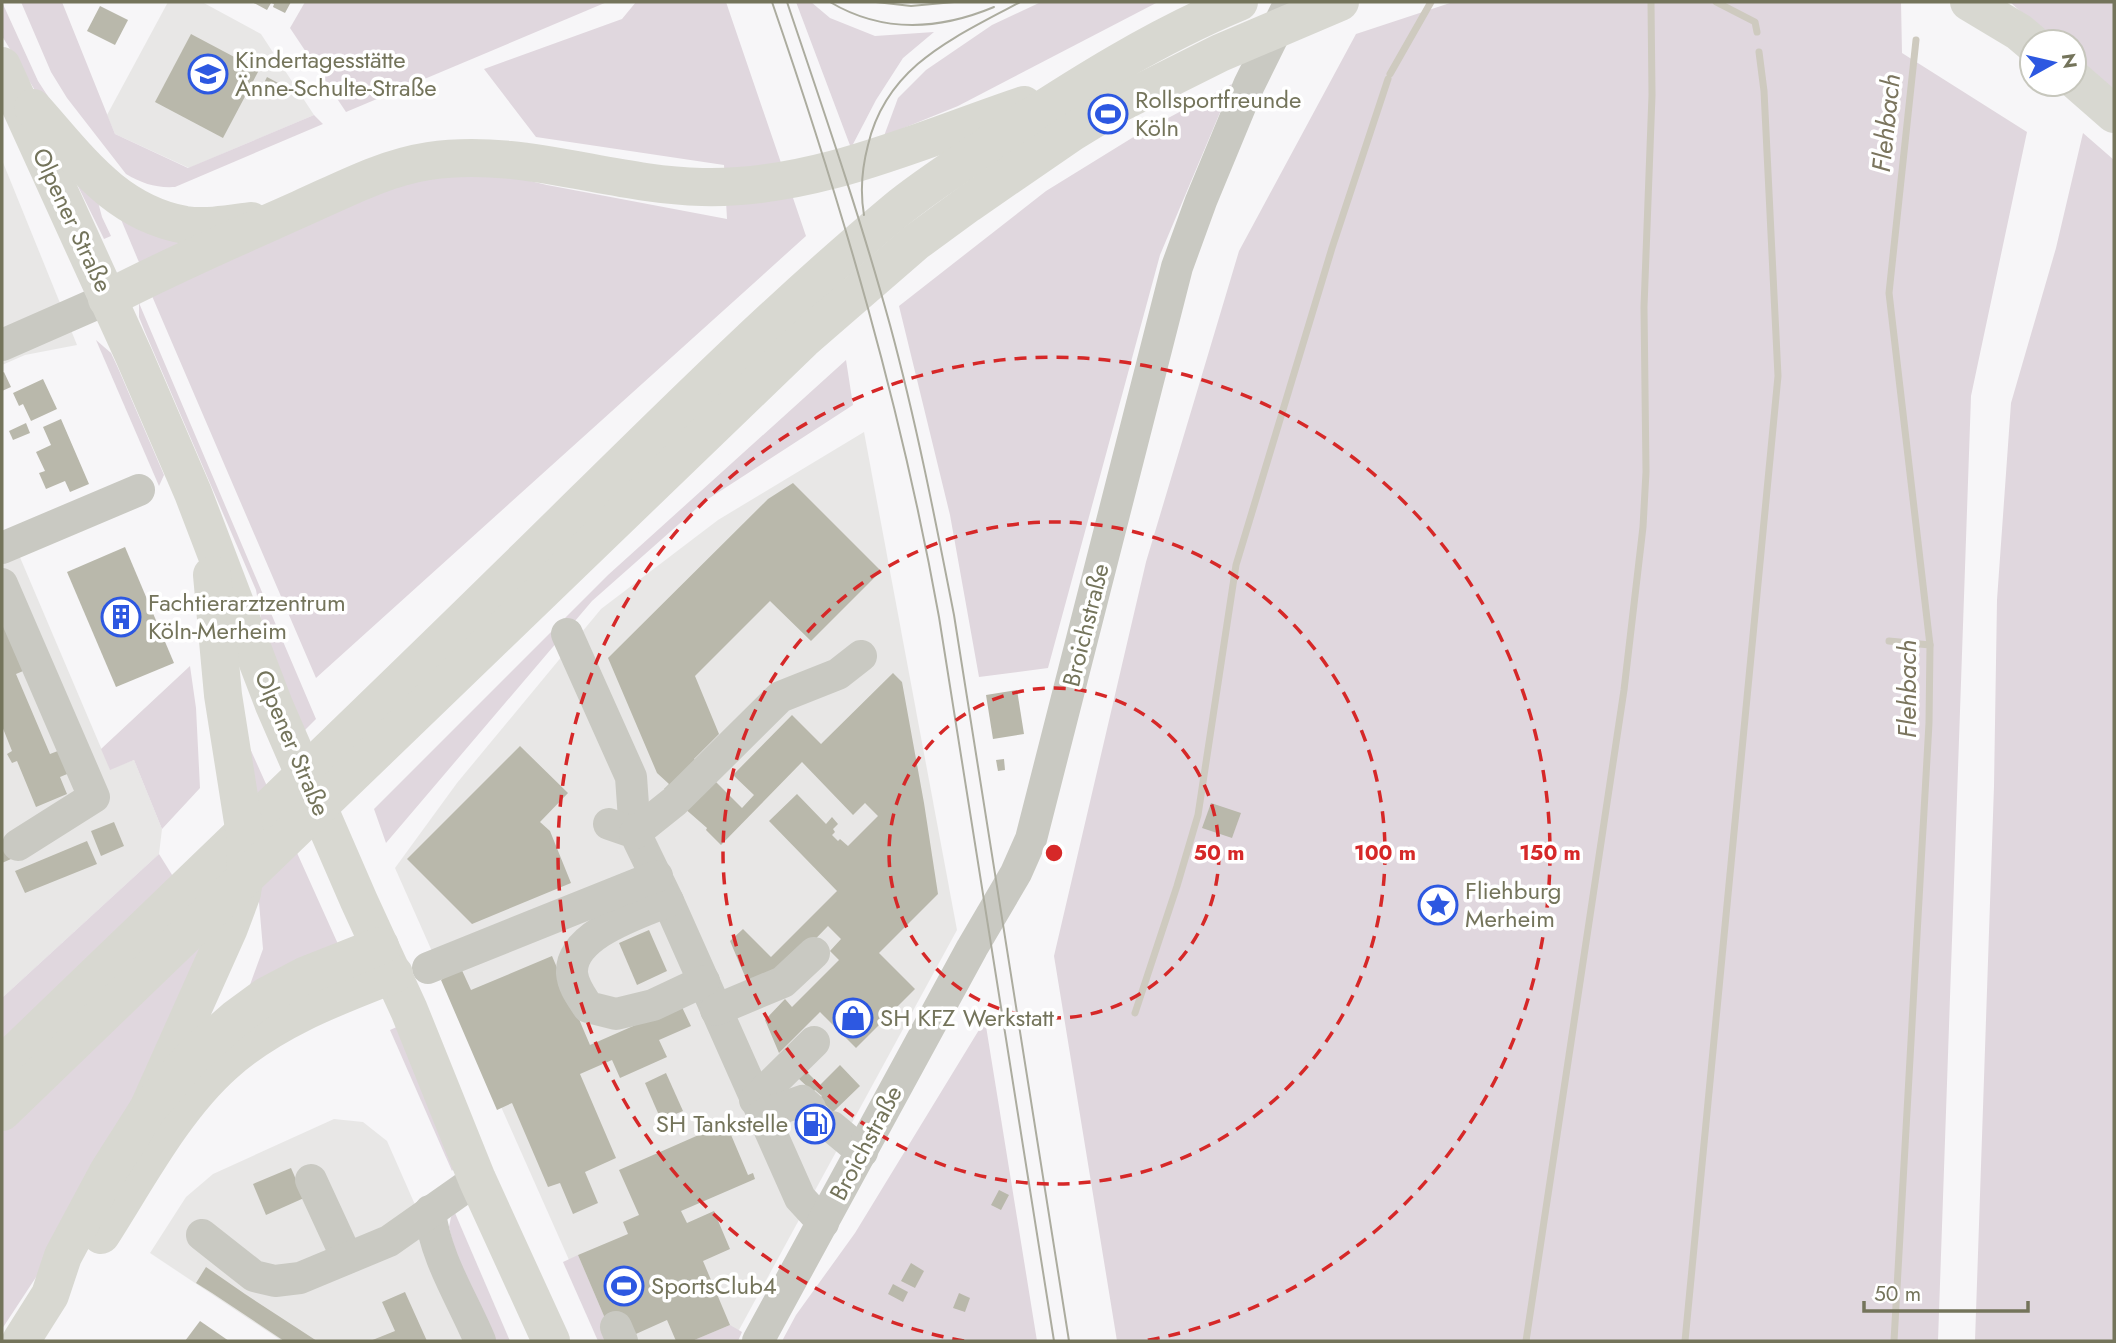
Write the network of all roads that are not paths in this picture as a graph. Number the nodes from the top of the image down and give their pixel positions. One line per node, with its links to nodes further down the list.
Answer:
1 (1239, 2): 7 (main road)
2 (1290, 2): 30 (street, Broichstraße)
3 (1340, 2): 29 (main road)
4 (1969, 2): 5 (main road)
5 (2016, 25)
6 (5, 74): 10 (main road); 11 (main road, Olpener Straße)
7 (1072, 89): 10 (main road); 26 (main road)
8 (2088, 91): 9 (main road)
9 (2114, 114)
10 (284, 217): 11 (main road)
11 (107, 299): 12 (street); 14 (main road, Olpener Straße)
12 (2, 345)
13 (139, 490): 15 (street)
14 (210, 534): 23 (main road, Olpener Straße); 28 (main road)
15 (2, 548)
16 (2, 584): 20 (street)
17 (567, 634): 19 (street)
18 (861, 656): 19 (street)
19 (622, 829): 21 (street, Broichstraße)
20 (18, 845)
21 (662, 888): 23 (street); 24 (street, Broichstraße); 24 (street)
22 (814, 953): 24 (street)
23 (401, 963): 28 (main road); 31 (main road, Olpener Straße); 37 (main road)
24 (710, 995): 27 (street, Broichstraße)
25 (814, 1042): 27 (street)
26 (2, 1065)
27 (758, 1107): 30 (street); 34 (street, Broichstraße)
28 (148, 1109): 37 (main road)
29 (2, 1112)
30 (862, 1152): 34 (street, Broichstraße)
31 (477, 1179): 33 (street); 40 (main road, Olpener Straße)
32 (312, 1180): 36 (street)
33 (430, 1211): 36 (street); 39 (street)
34 (823, 1223): 41 (street, Broichstraße)
35 (202, 1235): 36 (street)
36 (347, 1258)
37 (50, 1295): 38 (main road)
38 (21, 1341)
39 (480, 1341)
40 (551, 1341)
41 (758, 1341)

